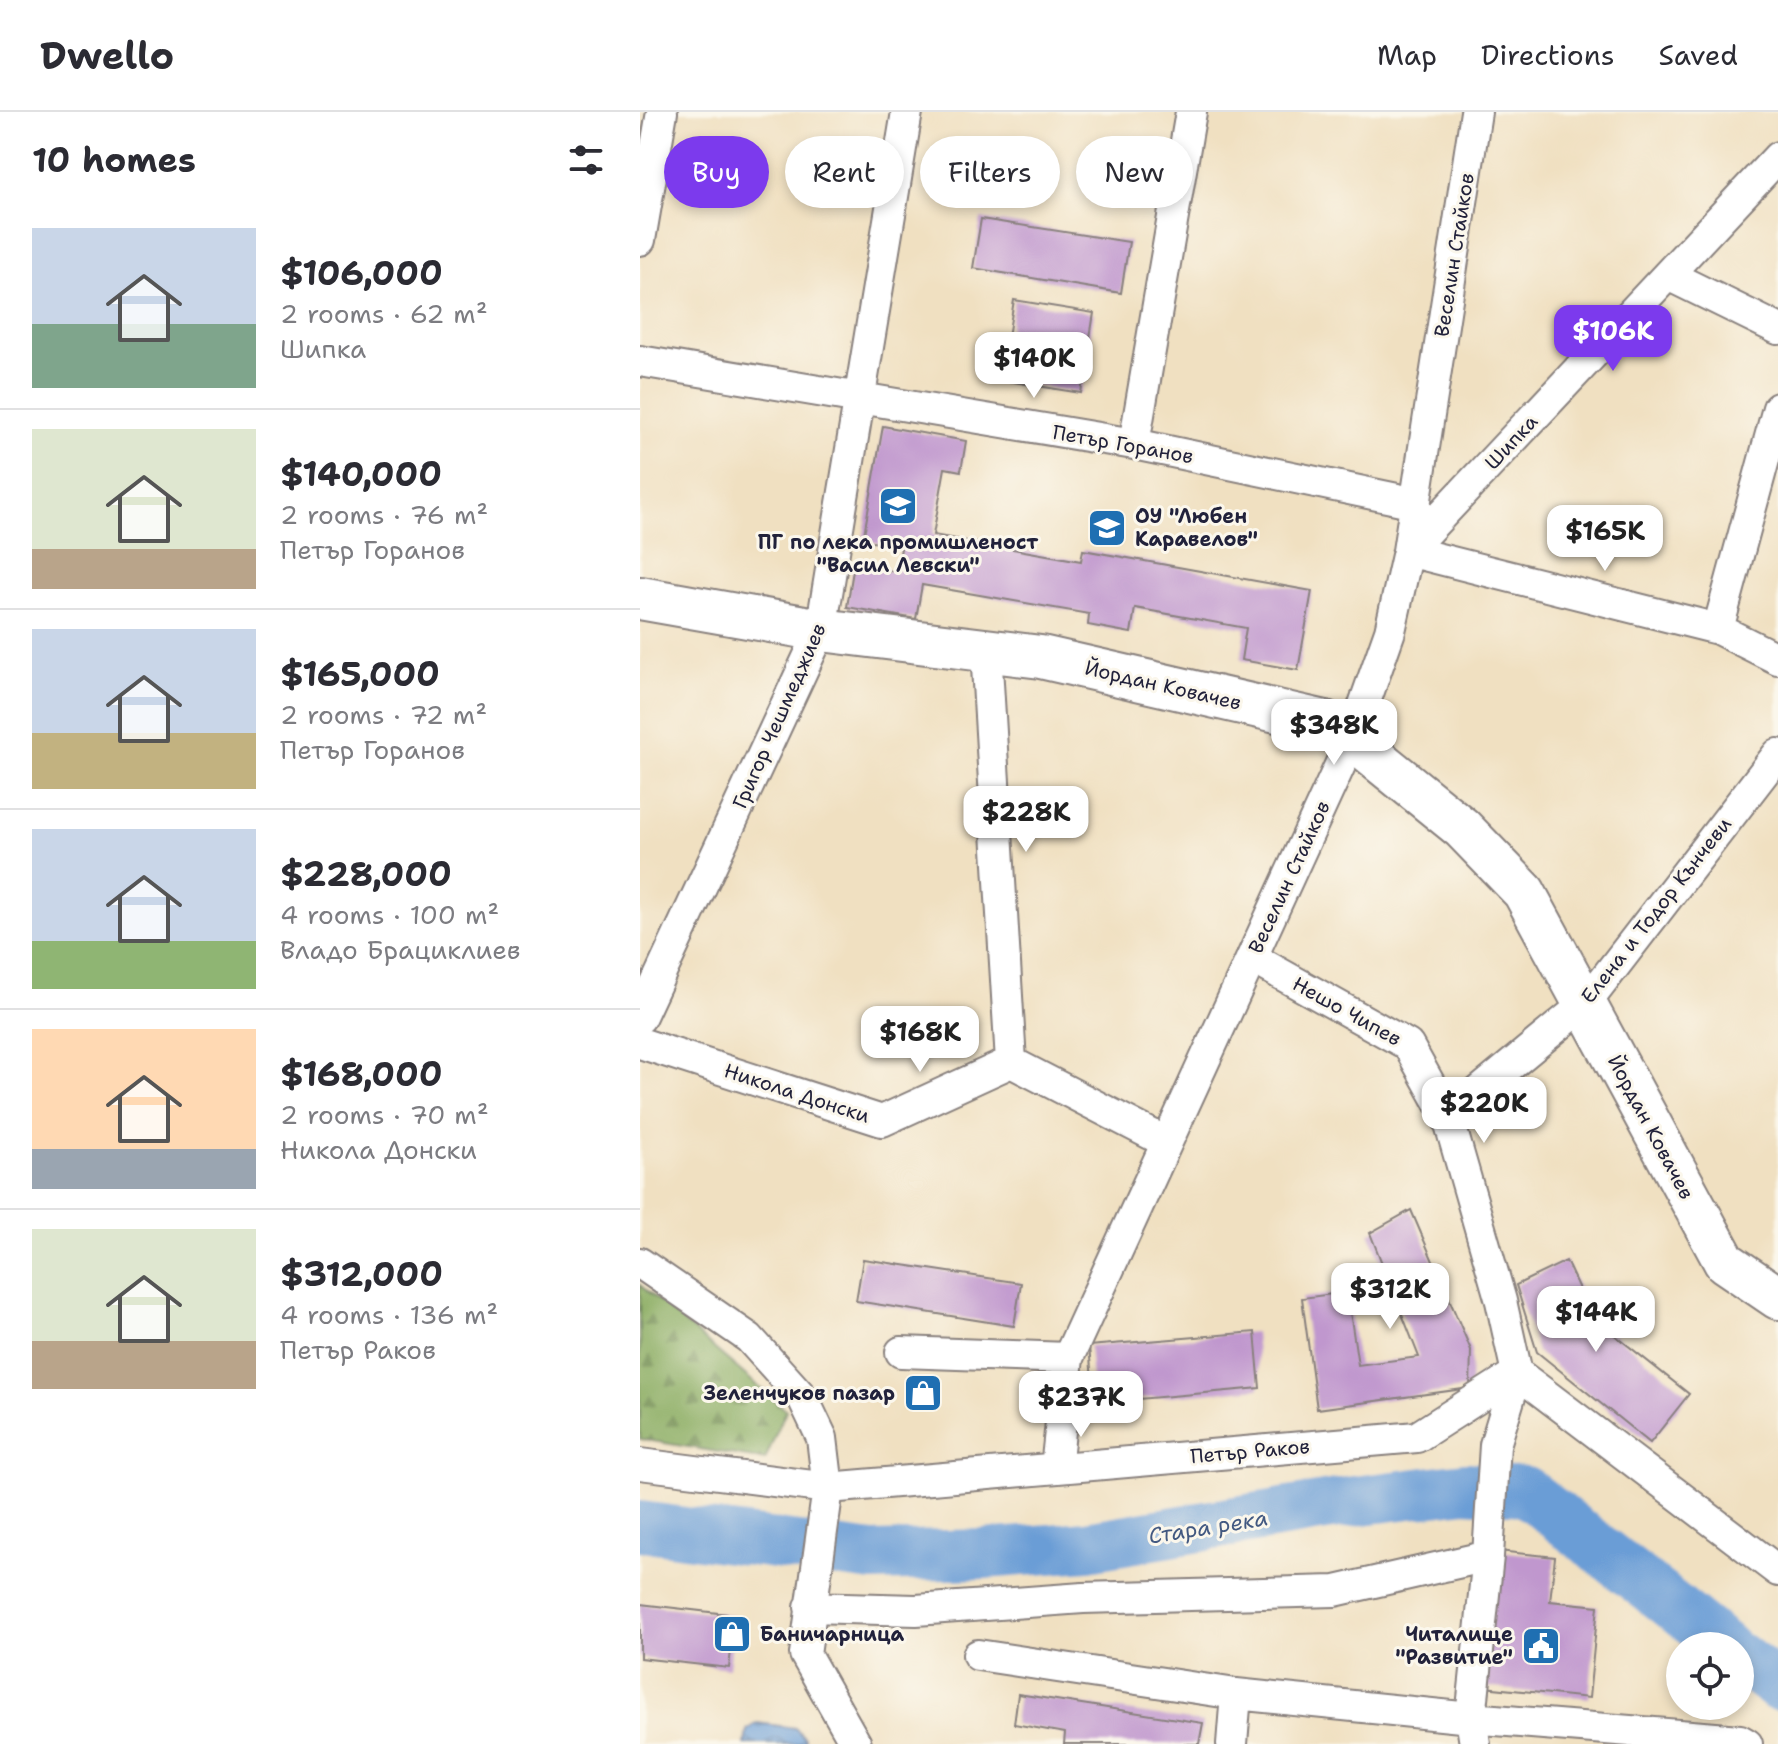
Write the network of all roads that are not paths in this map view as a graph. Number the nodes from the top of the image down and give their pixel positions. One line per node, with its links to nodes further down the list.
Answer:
1 (662, 112): 6 (street)
2 (907, 112): 10 (street, Григор Чешмеджиев)
3 (1191, 112): 12 (street)
4 (1476, 112): 13 (street, Веселин Стайков)
5 (1778, 157): 7 (street, Шипка)
6 (640, 240)
7 (1668, 275): 8 (street); 14 (street, Шипка)
8 (1778, 329)
9 (640, 361): 10 (street, Петър Горанов)
10 (858, 398): 12 (street, Петър Горанов); 17 (street, Григор Чешмеджиев)
11 (1778, 408): 16 (street)
12 (1134, 444): 13 (street, Петър Горанов)
13 (1416, 503): 14 (street, Веселин Стайков)
14 (1408, 551): 16 (street); 20 (street, Веселин Стайков)
15 (640, 598): 17 (street, Йордан Ковачев)
16 (1718, 629): 19 (street)
17 (821, 630): 18 (street, Йордан Ковачев); 24 (street, Григор Чешмеджиев)
18 (986, 650): 20 (street, Йордан Ковачев); 26 (street)
19 (1778, 659)
20 (1352, 739): 22 (street, Веселин Стайков); 23 (street, Йордан Ковачев)
21 (1778, 754): 23 (street, Елена и Тодор Кънчеви)
22 (1252, 958): 27 (street, Нешо Чипев); 28 (street, Веселин Стайков)
23 (1586, 1003): 27 (street, Елена и Тодор Кънчеви); 30 (street, Йордан Ковачев)
24 (640, 1018)
25 (640, 1043): 26 (street, Никола Донски)
26 (1011, 1062): 28 (street)
27 (1448, 1117): 33 (street, Нешо Чипев)
28 (1166, 1142): 32 (street, Веселин Стайков)
29 (640, 1263): 36 (street)
30 (1778, 1298)
31 (901, 1352): 32 (street)
32 (1068, 1358): 35 (street, Веселин Стайков)
33 (1517, 1373): 35 (street, Петър Раков); 37 (street, Нешо Чипев); 38 (street)
34 (640, 1464): 36 (street, Петър Раков)
35 (1056, 1468): 36 (street, Петър Раков)
36 (828, 1488): 39 (street)
37 (1488, 1556): 39 (street); 42 (street, Нешо Чипев)
38 (1778, 1571)
39 (810, 1607): 43 (street)
40 (978, 1655): 41 (street)
41 (1236, 1694): 42 (street); 44 (street)
42 (1473, 1731): 45 (street)
43 (856, 1744)
44 (1232, 1744)
45 (1747, 1744)

